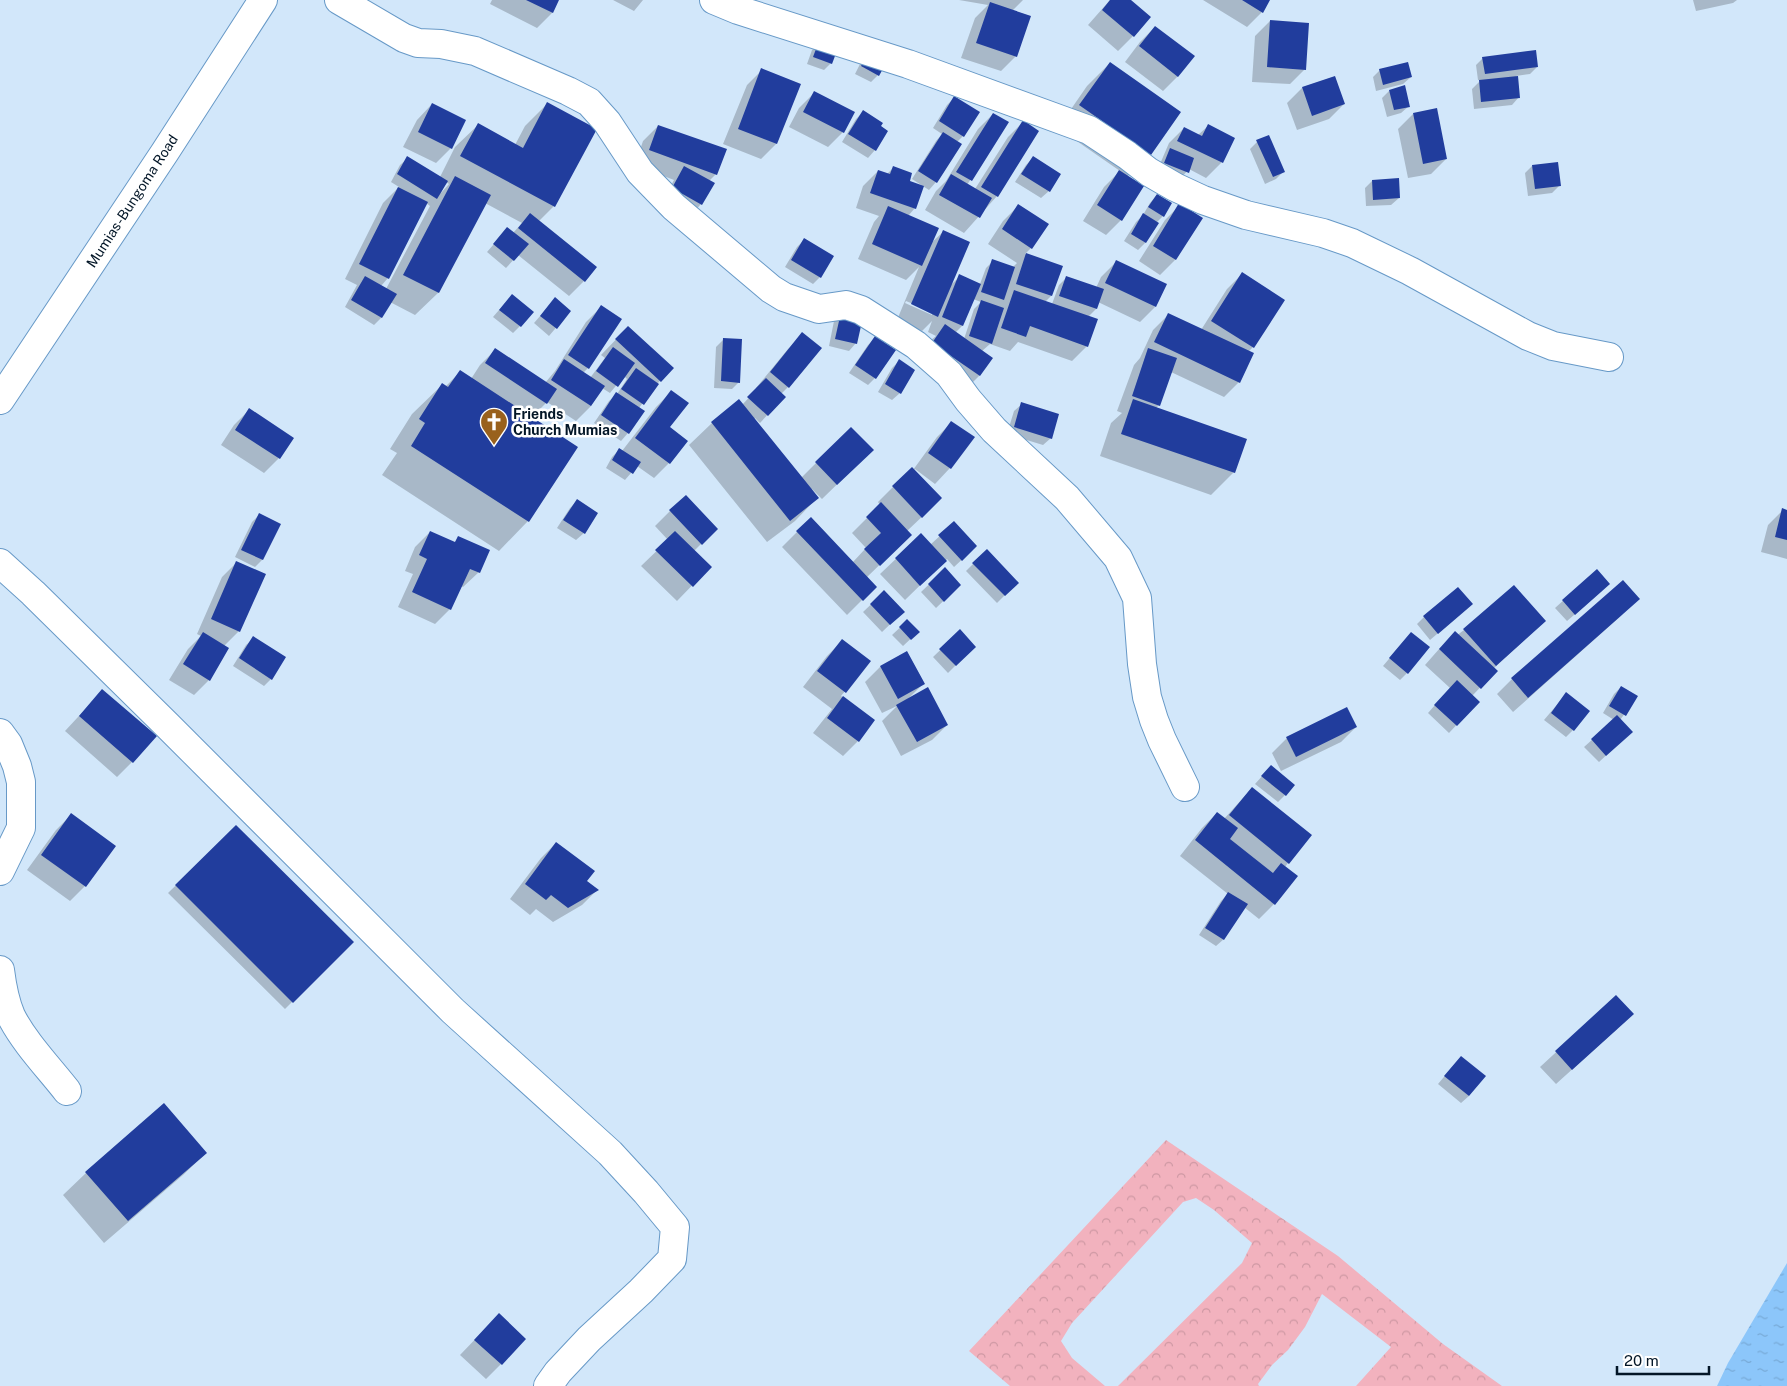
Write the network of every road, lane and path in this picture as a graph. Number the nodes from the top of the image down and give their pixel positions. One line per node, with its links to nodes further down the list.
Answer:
1 (263, 0): 5 (main road, Mumias-Bungoma Road)
2 (339, 0): 8 (main road)
3 (714, 0): 4 (main road)
4 (1609, 357)
5 (0, 400)
6 (0, 563): 14 (main road)
7 (0, 733): 9 (main road)
8 (1185, 788)
9 (21, 828): 10 (main road); 11 (main road)
10 (0, 844)
11 (0, 871)
12 (0, 970): 13 (main road)
13 (67, 1091)
14 (548, 1386)

